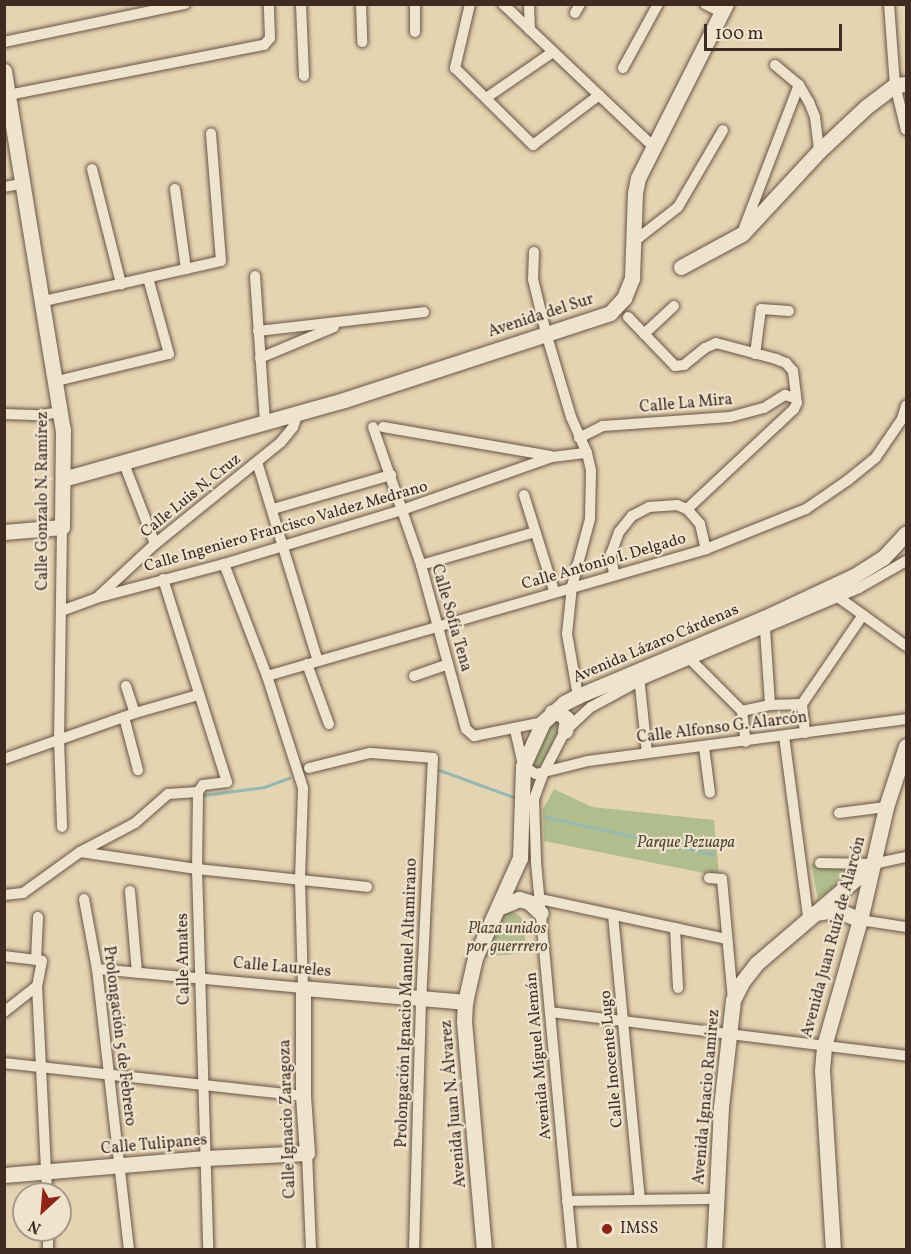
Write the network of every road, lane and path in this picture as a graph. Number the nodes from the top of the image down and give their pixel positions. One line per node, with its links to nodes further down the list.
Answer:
1 (185, 4): 15 (street)
2 (269, 4): 24 (street)
3 (301, 4): 21 (street)
4 (361, 4): 16 (street)
5 (415, 4): 14 (street)
6 (470, 4): 26 (street)
7 (503, 4): 13 (street)
8 (530, 4): 13 (street)
9 (658, 4): 19 (street)
10 (705, 4): 12 (street)
11 (889, 4): 22 (street)
12 (725, 9): 30 (street, Avenida del Sur)
13 (530, 30): 17 (street)
14 (415, 32)
15 (4, 42)
16 (362, 42)
17 (553, 52): 25 (street); 26 (street)
18 (775, 65): 23 (street)
19 (623, 68)
20 (4, 71): 24 (street, Calle Gonzalo N. Ramírez)
21 (304, 76)
22 (901, 84): 28 (street); 31 (street)
23 (799, 85): 31 (street); 36 (street)
24 (8, 95): 33 (street, Calle Gonzalo N. Ramírez)
25 (599, 95): 26 (street); 30 (street)
26 (486, 99)
27 (723, 130): 37 (street)
28 (906, 130)
29 (211, 133): 40 (street)
30 (655, 148): 37 (street, Avenida del Sur)
31 (819, 151): 36 (street)
32 (92, 169): 43 (street)
33 (21, 184): 34 (street); 44 (street, Calle Gonzalo N. Ramírez)
34 (4, 187)
35 (175, 189): 40 (street)
36 (742, 234): 39 (street)
37 (632, 243): 51 (street, Avenida del Sur)
38 (534, 252): 51 (street)
39 (681, 267)
40 (186, 269): 42 (street)
41 (255, 276): 50 (street)
42 (148, 278): 43 (street); 55 (street)
43 (120, 284): 44 (street)
44 (44, 301): 55 (street, Calle Gonzalo N. Ramírez)
45 (674, 306): 52 (street)
46 (789, 311): 53 (street)
47 (424, 312): 49 (street)
48 (628, 317): 52 (street)
49 (348, 322): 50 (street); 54 (street)
50 (258, 331): 54 (street)
51 (546, 333): 59 (street, Avenida del Sur); 62 (street)
52 (644, 334): 53 (street)
53 (755, 354): 56 (street)
54 (260, 358): 61 (street)
55 (57, 381): 58 (street, Calle Gonzalo N. Ramírez)
56 (795, 398): 62 (street, Calle La Mira); 71 (street)
57 (906, 406): 79 (street, Calle Antonio I. Delgado)
58 (61, 412): 60 (street); 68 (street, Calle Gonzalo N. Ramírez)
59 (298, 413): 61 (street, Avenida del Sur); 66 (street, Calle Luis N. Cruz)
60 (4, 414)
61 (265, 422): 65 (street, Avenida del Sur)
62 (579, 438): 63 (street)
63 (587, 453): 64 (street, Calle Ingeniero Francisco Valdez Medrano); 85 (street)
64 (552, 457): 67 (street, Calle Sofía Tena); 72 (street, Calle Ingeniero Francisco Valdez Medrano)
65 (123, 461): 68 (street, Avenida del Sur); 77 (street)
66 (257, 462): 70 (street); 77 (street, Calle Luis N. Cruz)
67 (391, 475): 70 (street); 72 (street, Calle Sofía Tena)
68 (63, 479): 73 (street, Calle Gonzalo N. Ramírez)
69 (524, 495): 75 (street)
70 (273, 509): 78 (street)
71 (687, 509): 79 (street); 83 (street)
72 (402, 510): 78 (street, Calle Ingeniero Francisco Valdez Medrano); 82 (street, Calle Sofía Tena)
73 (62, 527): 74 (street); 89 (street, Calle Gonzalo N. Ramírez)
74 (4, 532)
75 (535, 532): 82 (street); 86 (street)
76 (906, 533): 97 (street, Avenida Lázaro Cárdenas)
77 (155, 544): 88 (street, Calle Luis N. Cruz)
78 (282, 546): 81 (street, Calle Ingeniero Francisco Valdez Medrano); 95 (street)
79 (705, 549): 83 (street, Calle Antonio I. Delgado)
80 (906, 561): 87 (street, Avenida Lázaro Cárdenas)
81 (224, 564): 84 (street, Calle Ingeniero Francisco Valdez Medrano); 98 (street)
82 (421, 565): 91 (street, Calle Sofía Tena)
83 (614, 574): 85 (street, Calle Antonio I. Delgado)
84 (163, 579): 88 (street, Calle Ingeniero Francisco Valdez Medrano); 101 (street)
85 (572, 586): 86 (street, Calle Antonio I. Delgado); 102 (street)
86 (554, 591): 91 (street, Calle Antonio I. Delgado)
87 (838, 597): 90 (street); 92 (street, Avenida Lázaro Cárdenas)
88 (96, 598): 89 (street, Calle Ingeniero Francisco Valdez Medrano)
89 (61, 611): 114 (street, Calle Gonzalo N. Ramírez)
90 (863, 615): 93 (street); 103 (street)
91 (438, 626): 95 (street, Calle Antonio I. Delgado); 96 (street, Calle Sofía Tena)
92 (765, 628): 94 (street, Avenida Lázaro Cárdenas); 104 (street)
93 (906, 646)
94 (691, 660): 97 (street, Avenida Lázaro Cárdenas); 105 (street)
95 (312, 663): 98 (street, Calle Antonio I. Delgado); 109 (street)
96 (448, 664): 99 (street); 110 (street, Calle Sofía Tena)
97 (639, 675): 102 (street, Avenida Lázaro Cárdenas); 111 (street, Avenida Lázaro Cárdenas); 118 (street)
98 (267, 676): 136 (street)
99 (414, 676)
100 (126, 686): 106 (street)
101 (198, 695): 106 (street); 124 (street)
102 (578, 696): 107 (street, Avenida Lázaro Cárdenas)
103 (802, 704): 104 (street); 112 (street)
104 (770, 705): 105 (street)
105 (742, 711): 115 (street)
106 (129, 715): 114 (street); 122 (street)
107 (548, 717): 110 (street); 111 (street); 120 (street)
108 (906, 719): 112 (street, Calle Alfonso G. Alarcón)
109 (328, 724)
110 (515, 730): 120 (street)
111 (565, 731): 123 (street, Avenida Lázaro Cárdenas)
112 (805, 733): 113 (street, Calle Alfonso G. Alarcón)
113 (784, 736): 115 (street, Calle Alfonso G. Alarcón); 144 (street)
114 (59, 739): 119 (street); 128 (street, Calle Gonzalo N. Ramírez)
115 (746, 742): 117 (street, Calle Alfonso G. Alarcón)
116 (906, 746): 126 (street, Avenida Juan Ruiz de Alarcón)
117 (704, 747): 118 (street, Calle Alfonso G. Alarcón); 125 (street)
118 (646, 753): 123 (street, Calle Alfonso G. Alarcón)
119 (4, 759)
120 (523, 766): 123 (street); 142 (street, Avenida Juan N. Álvarez)
121 (309, 768): 158 (street, Prolongación Ignacio Manuel Altamirano)
122 (138, 770)
123 (543, 774): 131 (street, Avenida Lázaro Cárdenas)
124 (198, 792): 129 (street); 134 (street, Calle Amates)
125 (710, 794)
126 (886, 807): 127 (street); 133 (street, Avenida Juan Ruiz de Alarcón)
127 (839, 813)
128 (62, 827)
129 (80, 852): 134 (street); 139 (street)
130 (906, 857): 133 (street)
131 (536, 860): 141 (street, Avenida Miguel Alemán)
132 (820, 863): 133 (street)
133 (873, 864): 144 (street, Avenida Ignacio Ramirez); 146 (street, Avenida Juan Ruiz de Alarcón)
134 (197, 869): 136 (street); 154 (street, Calle Amates)
135 (709, 878): 149 (street)
136 (300, 880): 137 (street); 156 (street)
137 (367, 887)
138 (130, 891): 153 (street)
139 (4, 895)
140 (84, 899): 152 (street, Prolongación 5 de Febrero)
141 (540, 906): 142 (street); 143 (street); 162 (street, Avenida Miguel Alemán)
142 (498, 908): 160 (street, Avenida Juan N. Álvarez)
143 (613, 915): 148 (street); 163 (street, Calle Inocente Lugo)
144 (812, 915): 146 (street); 159 (street, Avenida Ignacio Ramirez)
145 (38, 917): 151 (street)
146 (860, 920): 147 (street); 165 (street, Avenida Juan Ruiz de Alarcón)
147 (906, 927)
148 (675, 928): 149 (street); 157 (street)
149 (726, 939): 159 (street)
150 (4, 956): 151 (street)
151 (39, 961): 155 (street)
152 (97, 969): 153 (street, Calle Laureles); 169 (street, Prolongación 5 de Febrero)
153 (137, 973): 154 (street, Calle Laureles)
154 (200, 979): 156 (street, Calle Laureles); 170 (street, Calle Amates)
155 (37, 986): 161 (street); 168 (street)
156 (303, 988): 158 (street, Calle Laureles); 171 (street, Calle Ignacio Zaragoza)
157 (678, 988)
158 (421, 999): 160 (street, Calle Laureles); 184 (street, Prolongación Ignacio Manuel Altamirano)
159 (733, 1000): 164 (street, Avenida Ignacio Ramirez)
160 (465, 1002): 185 (street, Avenida Juan N. Álvarez)
161 (4, 1012)
162 (550, 1012): 163 (street); 180 (street, Avenida Miguel Alemán)
163 (623, 1021): 164 (street); 178 (street, Calle Inocente Lugo)
164 (730, 1035): 165 (street); 179 (street, Avenida Ignacio Ramirez)
165 (824, 1047): 166 (street); 188 (street, Avenida Juan Ruiz de Alarcón)
166 (906, 1056)
167 (4, 1063): 168 (street)
168 (39, 1067): 169 (street); 175 (street)
169 (110, 1075): 170 (street); 174 (street, Prolongación 5 de Febrero)
170 (202, 1085): 171 (street); 173 (street, Calle Amates)
171 (303, 1096): 172 (street, Calle Ignacio Zaragoza)
172 (307, 1154): 173 (street, Calle Tulipanes); 183 (street, Calle Ignacio Zaragoza)
173 (205, 1158): 174 (street, Calle Tulipanes); 182 (street, Calle Amates)
174 (120, 1165): 175 (street, Calle Tulipanes); 181 (street, Prolongación 5 de Febrero)
175 (46, 1172): 176 (street, Calle Tulipanes); 177 (street)
176 (4, 1175)
177 (46, 1182)
178 (640, 1199): 179 (street); 180 (street)
179 (717, 1200): 187 (street, Avenida Ignacio Ramirez)
180 (567, 1202): 186 (street, Avenida Miguel Alemán)
181 (129, 1250)
182 (208, 1250)
183 (311, 1250)
184 (414, 1250)
185 (484, 1250)
186 (572, 1250)
187 (714, 1250)
188 (833, 1250)

